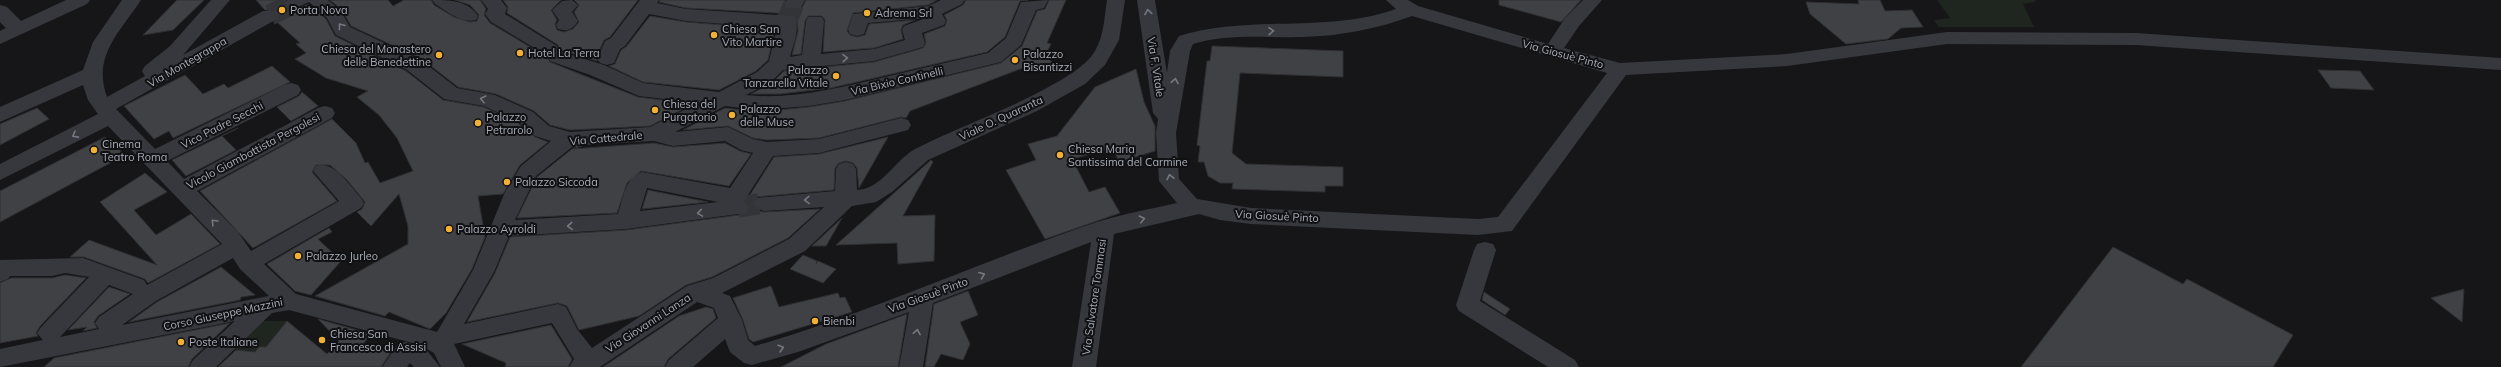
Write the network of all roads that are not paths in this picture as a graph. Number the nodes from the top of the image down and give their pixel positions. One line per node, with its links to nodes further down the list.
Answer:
1 (81, 0): 24 (street)
2 (132, 0): 32 (street)
3 (221, 0): 35 (street)
4 (441, 0): 20 (street)
5 (956, 0): 18 (street)
6 (1039, 0): 34 (street, Via Bixio Continelli)
7 (1116, 0): 48 (street, Viale O. Quaranta)
8 (1146, 0): 39 (street, Via F. Vitale, one-way to 8)
9 (1395, 0): 15 (street, Via Giosuè Pinto)
10 (1593, 0): 26 (street)
11 (491, 1): 34 (street, Via Bixio Continelli)
12 (329, 3): 41 (street, one-way to 12)
13 (648, 4): 17 (street); 27 (street)
14 (569, 5): 23 (street)
15 (1411, 10): 26 (street, Via Giosuè Pinto); 39 (street, one-way to 15)
16 (0, 11): 24 (street)
17 (791, 12): 29 (street)
18 (932, 12): 22 (street); 28 (street, one-way to 18)
19 (270, 15): 35 (street, Via Montegrappa)
20 (469, 16)
21 (815, 21): 28 (street)
22 (858, 24)
23 (565, 25)
24 (18, 29): 25 (street)
25 (0, 38)
26 (1552, 52): 31 (street, Via Giosuè Pinto)
27 (607, 59)
28 (810, 60): 29 (street)
29 (778, 64): 34 (street, Via Cattedrale)
30 (2501, 64): 31 (street)
31 (1620, 69): 51 (street, Via Giosuè Pinto)
32 (90, 74): 35 (street); 37 (street)
33 (291, 90): 43 (street, Vico Padre Secchi)
34 (723, 98): 40 (street, Via Cattedrale)
35 (104, 107): 43 (street); 46 (street, one-way to 46)
36 (325, 113): 47 (street, Vicolo Giambattista Pergolesi)
37 (0, 115)
38 (901, 125): 42 (street)
39 (1166, 133): 51 (street, one-way to 39)
40 (653, 134): 41 (street, Via Cattedrale); 42 (street)
41 (568, 139): 54 (street, Via Cattedrale)
42 (767, 149): 50 (street)
43 (153, 159): 47 (street)
44 (846, 169): 48 (street)
45 (323, 171): 56 (street)
46 (0, 173)
47 (181, 190): 56 (street, one-way to 47)
48 (846, 199): 49 (street, Viale O. Quaranta, one-way to 49); 60 (street, Via Giovanni Lanza)
49 (764, 203)
50 (733, 204): 52 (street, one-way to 52); 52 (street)
51 (1193, 208): 53 (street, Via Giosuè Pinto, one-way to 51)
52 (626, 221): 54 (street, one-way to 54)
53 (1104, 228): 61 (street, Via Giosuè Pinto, one-way to 53); 77 (street, Via Salvatore Tommasi)
54 (500, 229): 67 (street, Via Cattedrale)
55 (1486, 250): 78 (street)
56 (242, 255): 62 (street); 65 (street)
57 (2, 270): 58 (street)
58 (106, 274): 59 (street); 66 (street)
59 (136, 286)
60 (695, 292): 64 (street, Via Giosuè Pinto); 70 (street, Via Giovanni Lanza)
61 (923, 298): 69 (street, Via Giosuè Pinto, one-way to 61); 76 (street, one-way to 61)
62 (289, 301): 63 (street, Corso Giuseppe Mazzini); 67 (street, Corso Giuseppe Mazzini)
63 (264, 307): 68 (street, Corso Giuseppe Mazzini); 71 (street)
64 (731, 320): 69 (street, Via Giosuè Pinto); 75 (street)
65 (107, 323)
66 (49, 332)
67 (444, 342): 70 (street); 74 (street)
68 (0, 358)
69 (747, 362)
70 (585, 365)
71 (201, 367)
72 (394, 367): 73 (street)
73 (428, 367)
74 (453, 367)
75 (676, 367)
76 (911, 367)
77 (1084, 367)
78 (1567, 367)

